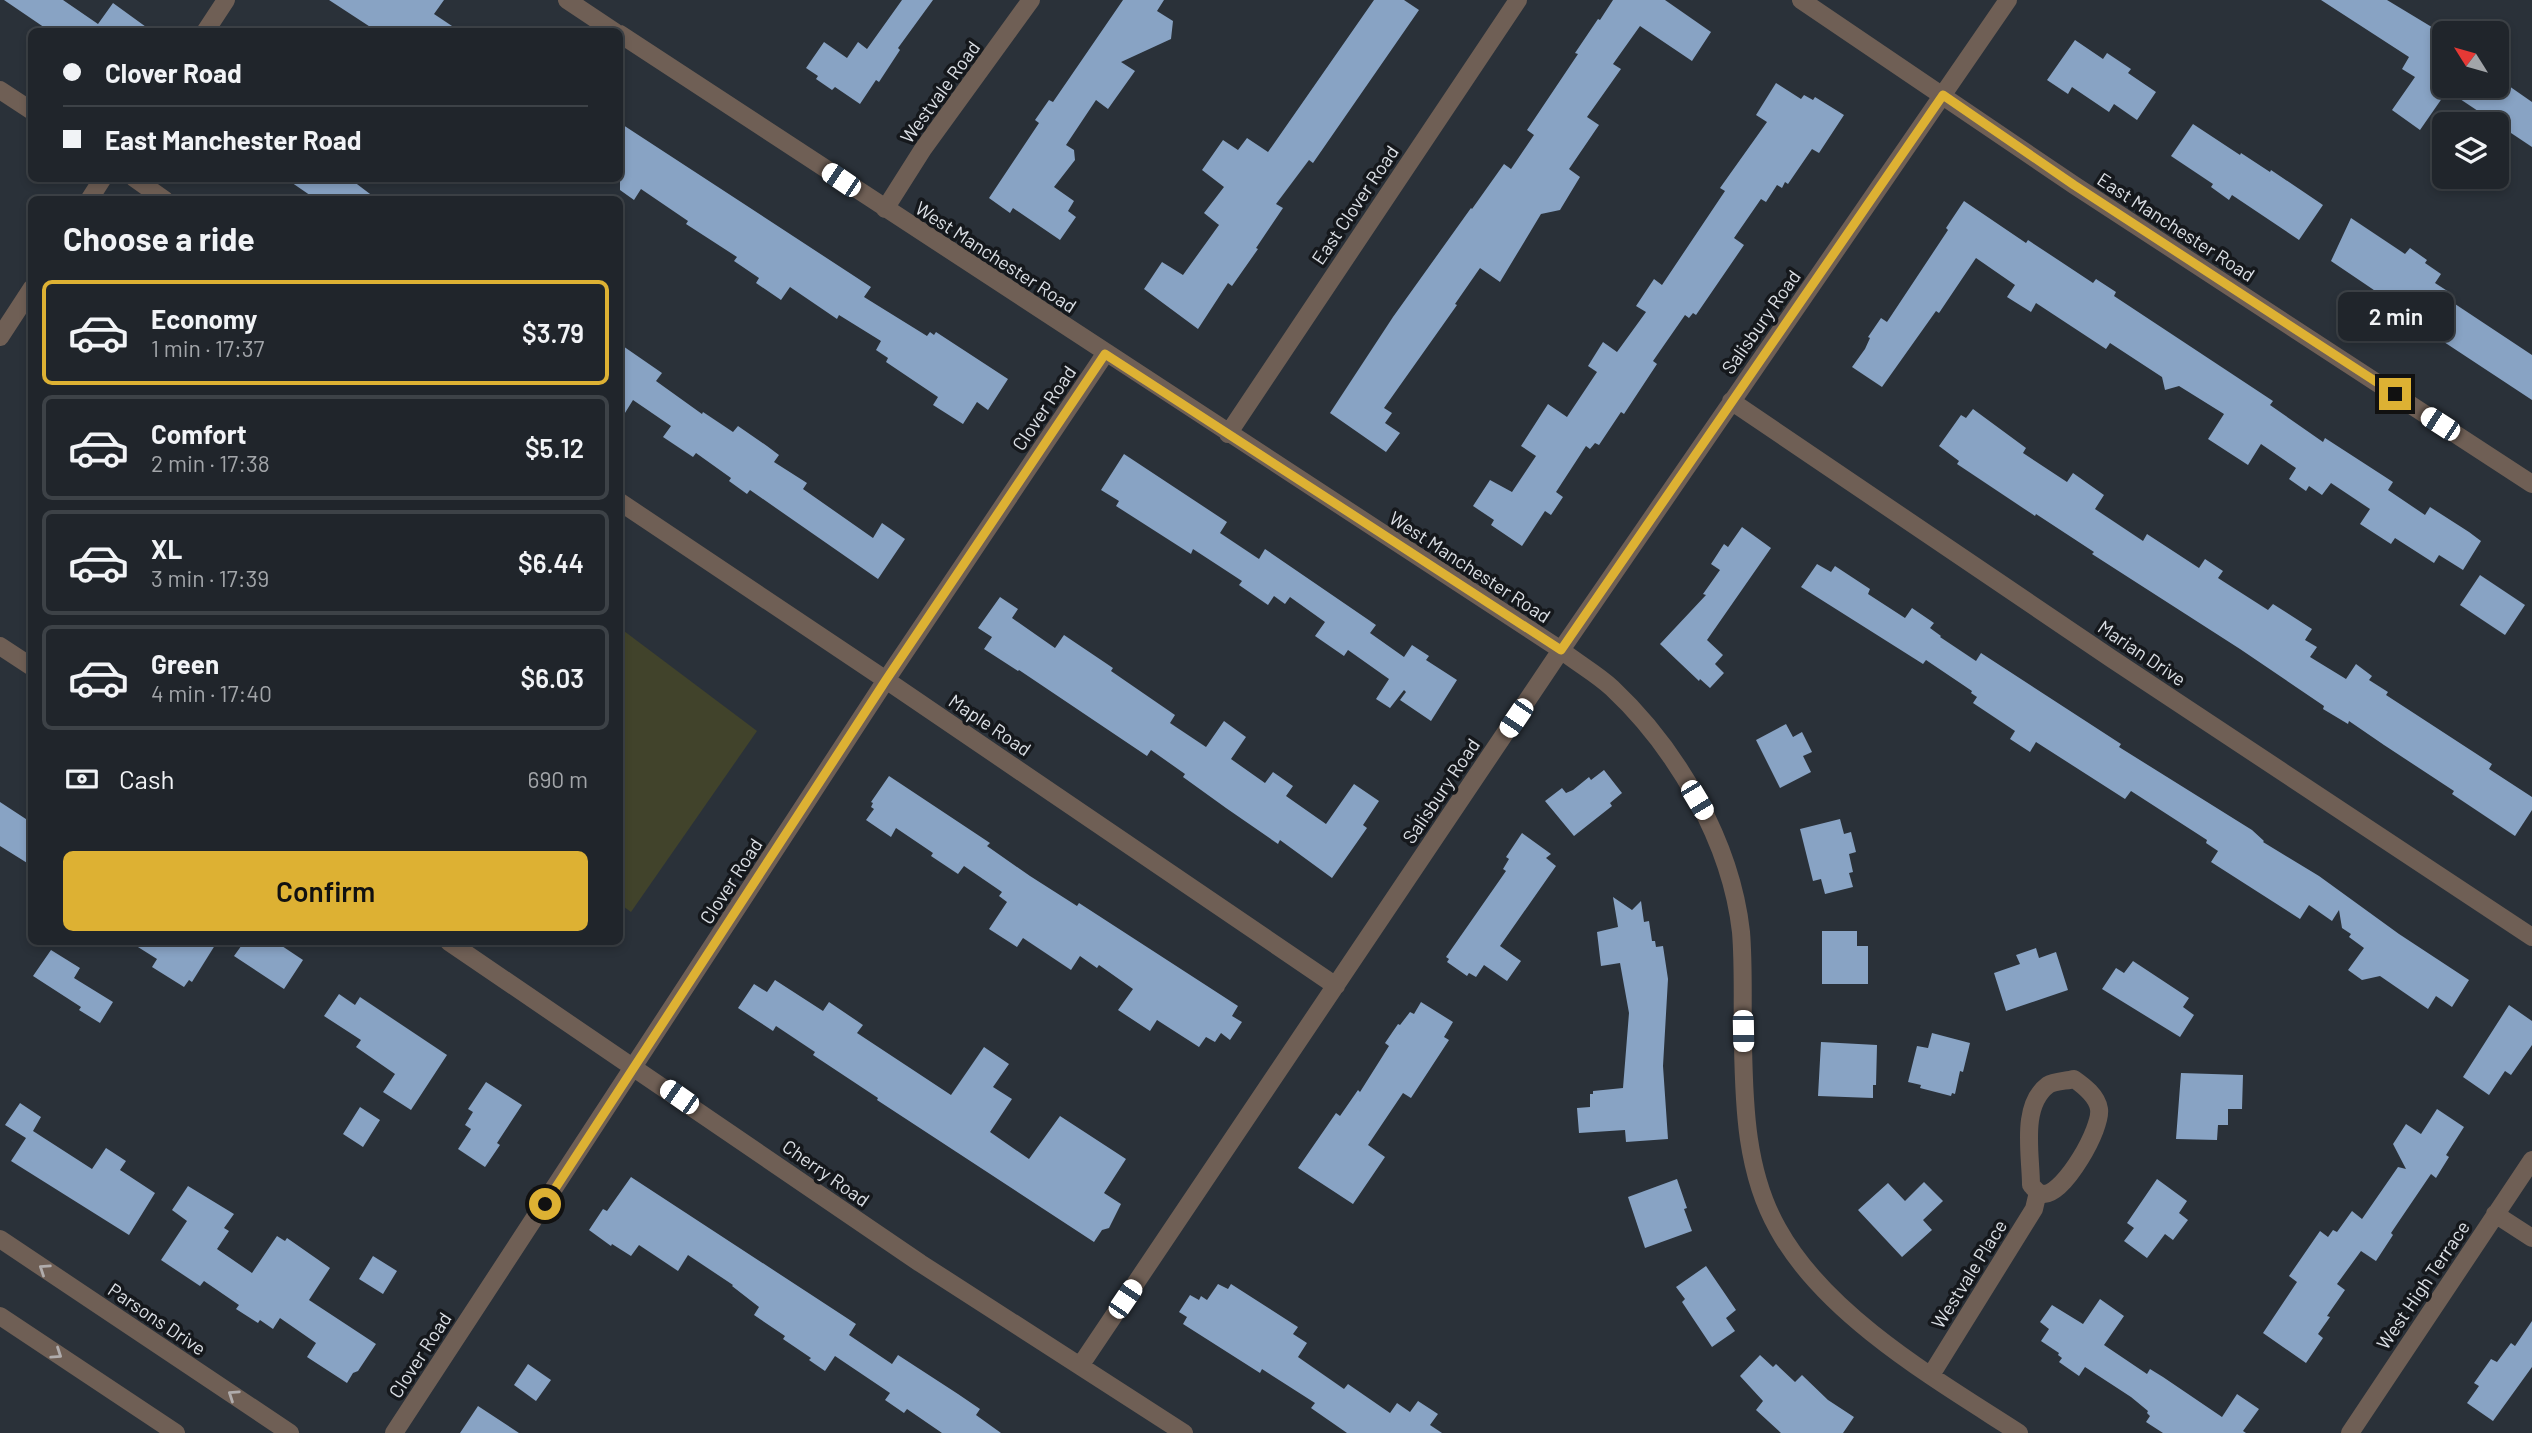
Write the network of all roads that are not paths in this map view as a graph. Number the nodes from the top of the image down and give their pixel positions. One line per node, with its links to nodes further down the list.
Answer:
1 (226, 0): 7 (street)
2 (567, 0): 8 (street)
3 (1031, 0): 15 (street, Westvale Road)
4 (1518, 0): 20 (street, East Clover Road)
5 (1801, 0): 11 (street, East Manchester Road)
6 (2008, 0): 11 (street, Salisbury Road)
7 (208, 28)
8 (609, 28)
9 (623, 36): 15 (street, West Manchester Road)
10 (0, 90): 12 (street)
11 (1943, 95): 19 (street, Salisbury Road); 21 (street, East Manchester Road)
12 (28, 108)
13 (140, 182): 14 (street)
14 (159, 196)
15 (885, 209): 18 (street, West Manchester Road)
16 (28, 294): 17 (street)
17 (0, 337)
18 (1105, 354): 20 (street, West Manchester Road); 26 (street, Clover Road)
19 (1731, 401): 24 (street, Salisbury Road); 27 (street, Marian Drive)
20 (1228, 434): 24 (street, West Manchester Road)
21 (2532, 484)
22 (623, 504): 26 (street, Maple Road)
23 (0, 646): 25 (street)
24 (1561, 650): 29 (street, Salisbury Road); 38 (street, West Manchester Road)
25 (28, 664)
26 (886, 680): 29 (street, Maple Road); 30 (street, Clover Road)
27 (2532, 937)
28 (453, 945): 30 (street, Cherry Road)
29 (1336, 986): 37 (street, Salisbury Road)
30 (635, 1067): 37 (street, Cherry Road); 41 (street, Clover Road)
31 (2532, 1160): 33 (street, West High Terrace)
32 (2038, 1192): 32 (street); 38 (street, Westvale Place)
33 (2495, 1214): 34 (street); 44 (street, West High Terrace)
34 (2532, 1238)
35 (0, 1239): 40 (street, Parsons Drive, one-way to 35)
36 (0, 1316): 39 (street, one-way to 39)
37 (1080, 1366): 42 (street, Cherry Road)
38 (1931, 1376): 43 (street, West Manchester Road)
39 (176, 1433)
40 (290, 1433)
41 (394, 1433)
42 (1184, 1433)
43 (2019, 1433)
44 (2350, 1433)

